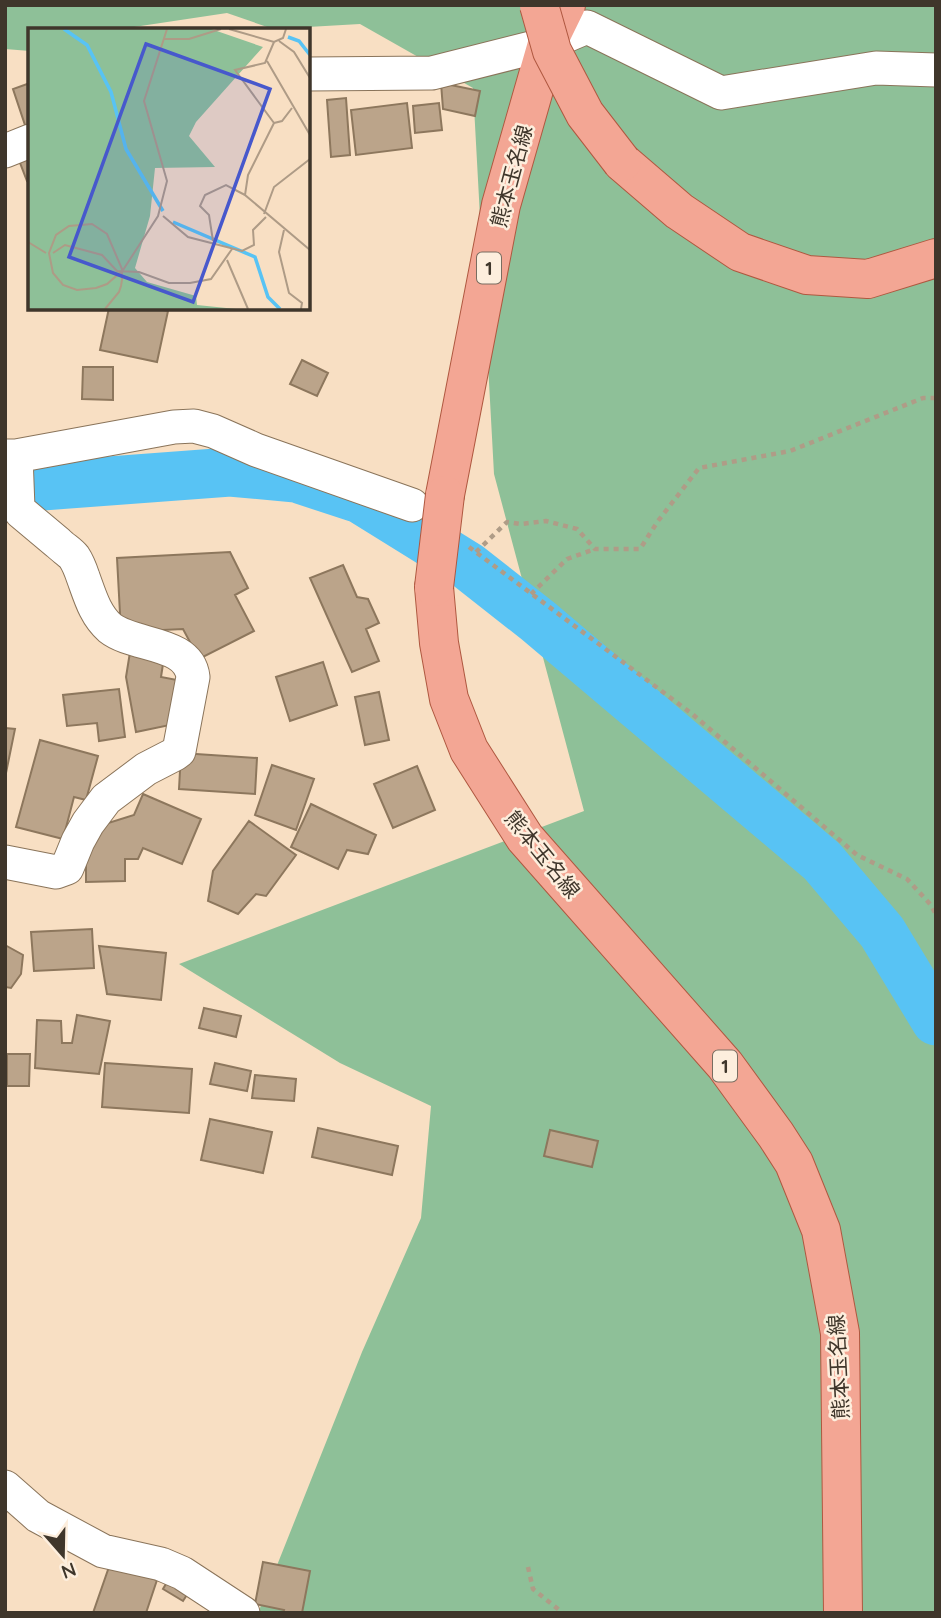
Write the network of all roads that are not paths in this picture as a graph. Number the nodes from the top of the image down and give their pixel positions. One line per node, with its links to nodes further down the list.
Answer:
1 (539, 5): 8 (main road, bridge)
2 (566, 5): 3 (main road, 熊本玉名線 / 1)
3 (547, 44): 4 (street); 5 (street); 10 (main road, 熊本玉名線 / 1)
4 (936, 70)
5 (310, 74)
6 (28, 142): 7 (street)
7 (5, 151)
8 (936, 258)
9 (13, 460): 10 (street); 11 (street)
10 (429, 500): 14 (main road, 熊本玉名線 / 1, bridge)
11 (5, 862)
12 (5, 1487): 13 (street)
13 (243, 1613)
14 (842, 1613)

